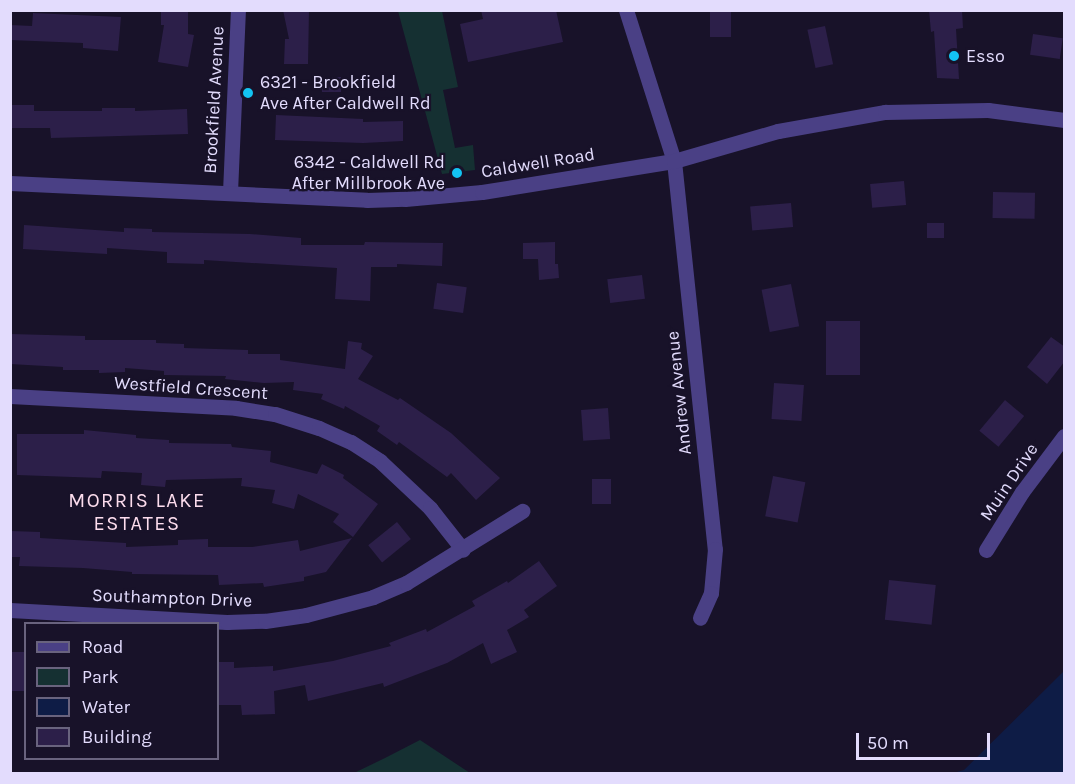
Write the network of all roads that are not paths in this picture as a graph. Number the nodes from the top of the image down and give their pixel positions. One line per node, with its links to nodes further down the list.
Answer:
1 (238, 10): 6 (street, Brookfield Avenue)
2 (626, 10): 4 (street, Andrew Avenue)
3 (1065, 120): 4 (street, Caldwell Road)
4 (674, 161): 6 (street, Caldwell Road); 13 (street, Andrew Avenue)
5 (10, 183): 6 (street, Caldwell Road)
6 (230, 192)
7 (10, 396): 10 (street, Westfield Crescent)
8 (1065, 436): 11 (street, Muin Drive)
9 (522, 512): 10 (street, Southampton Drive)
10 (463, 550): 12 (street, Southampton Drive)
11 (986, 550)
12 (10, 610)
13 (700, 618)

